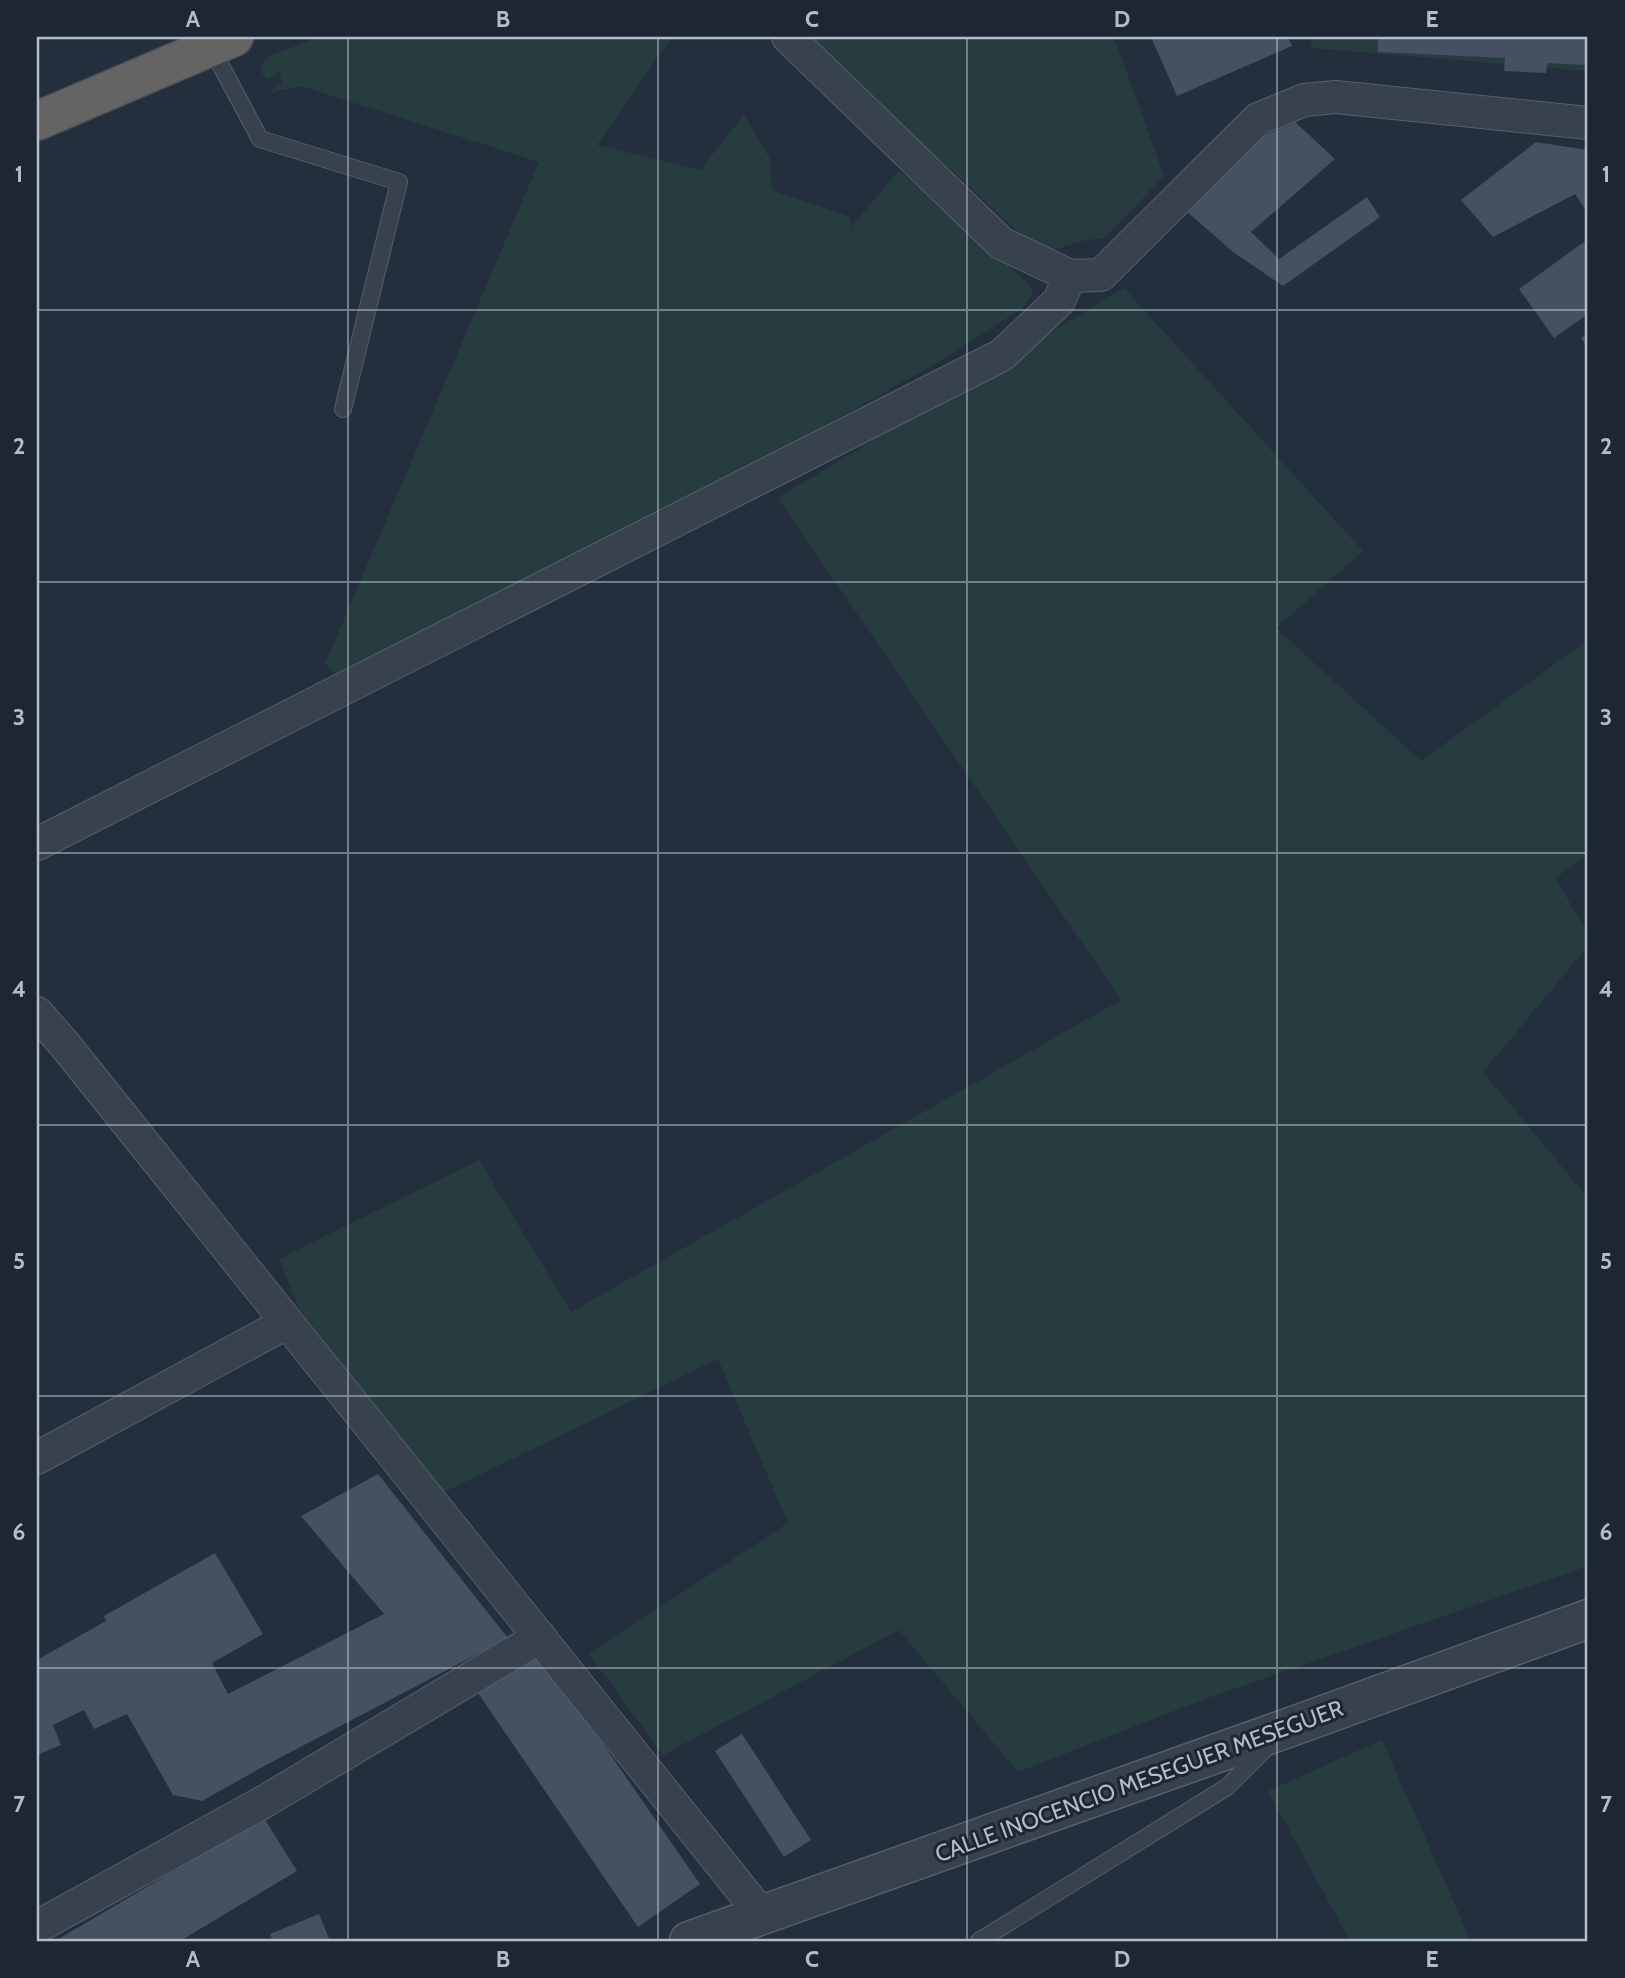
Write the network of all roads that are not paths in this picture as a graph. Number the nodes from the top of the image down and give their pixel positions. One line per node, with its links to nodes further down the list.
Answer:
1 (788, 37): 5 (street)
2 (210, 40): 3 (highway); 6 (lane)
3 (37, 121)
4 (1588, 123): 5 (street)
5 (1070, 276): 7 (street)
6 (343, 408)
7 (37, 844)
8 (37, 1013): 9 (street)
9 (286, 1323): 10 (street); 12 (street)
10 (37, 1458)
11 (1588, 1619): 13 (street, CALLE INOCENCIO MESEGUER MESEGUER)
12 (540, 1637): 14 (street); 15 (street)
13 (1285, 1729): 14 (street, CALLE INOCENCIO MESEGUER MESEGUER); 17 (lane)
14 (762, 1915): 16 (street, CALLE INOCENCIO MESEGUER MESEGUER)
15 (37, 1927)
16 (689, 1941)
17 (979, 1941)

